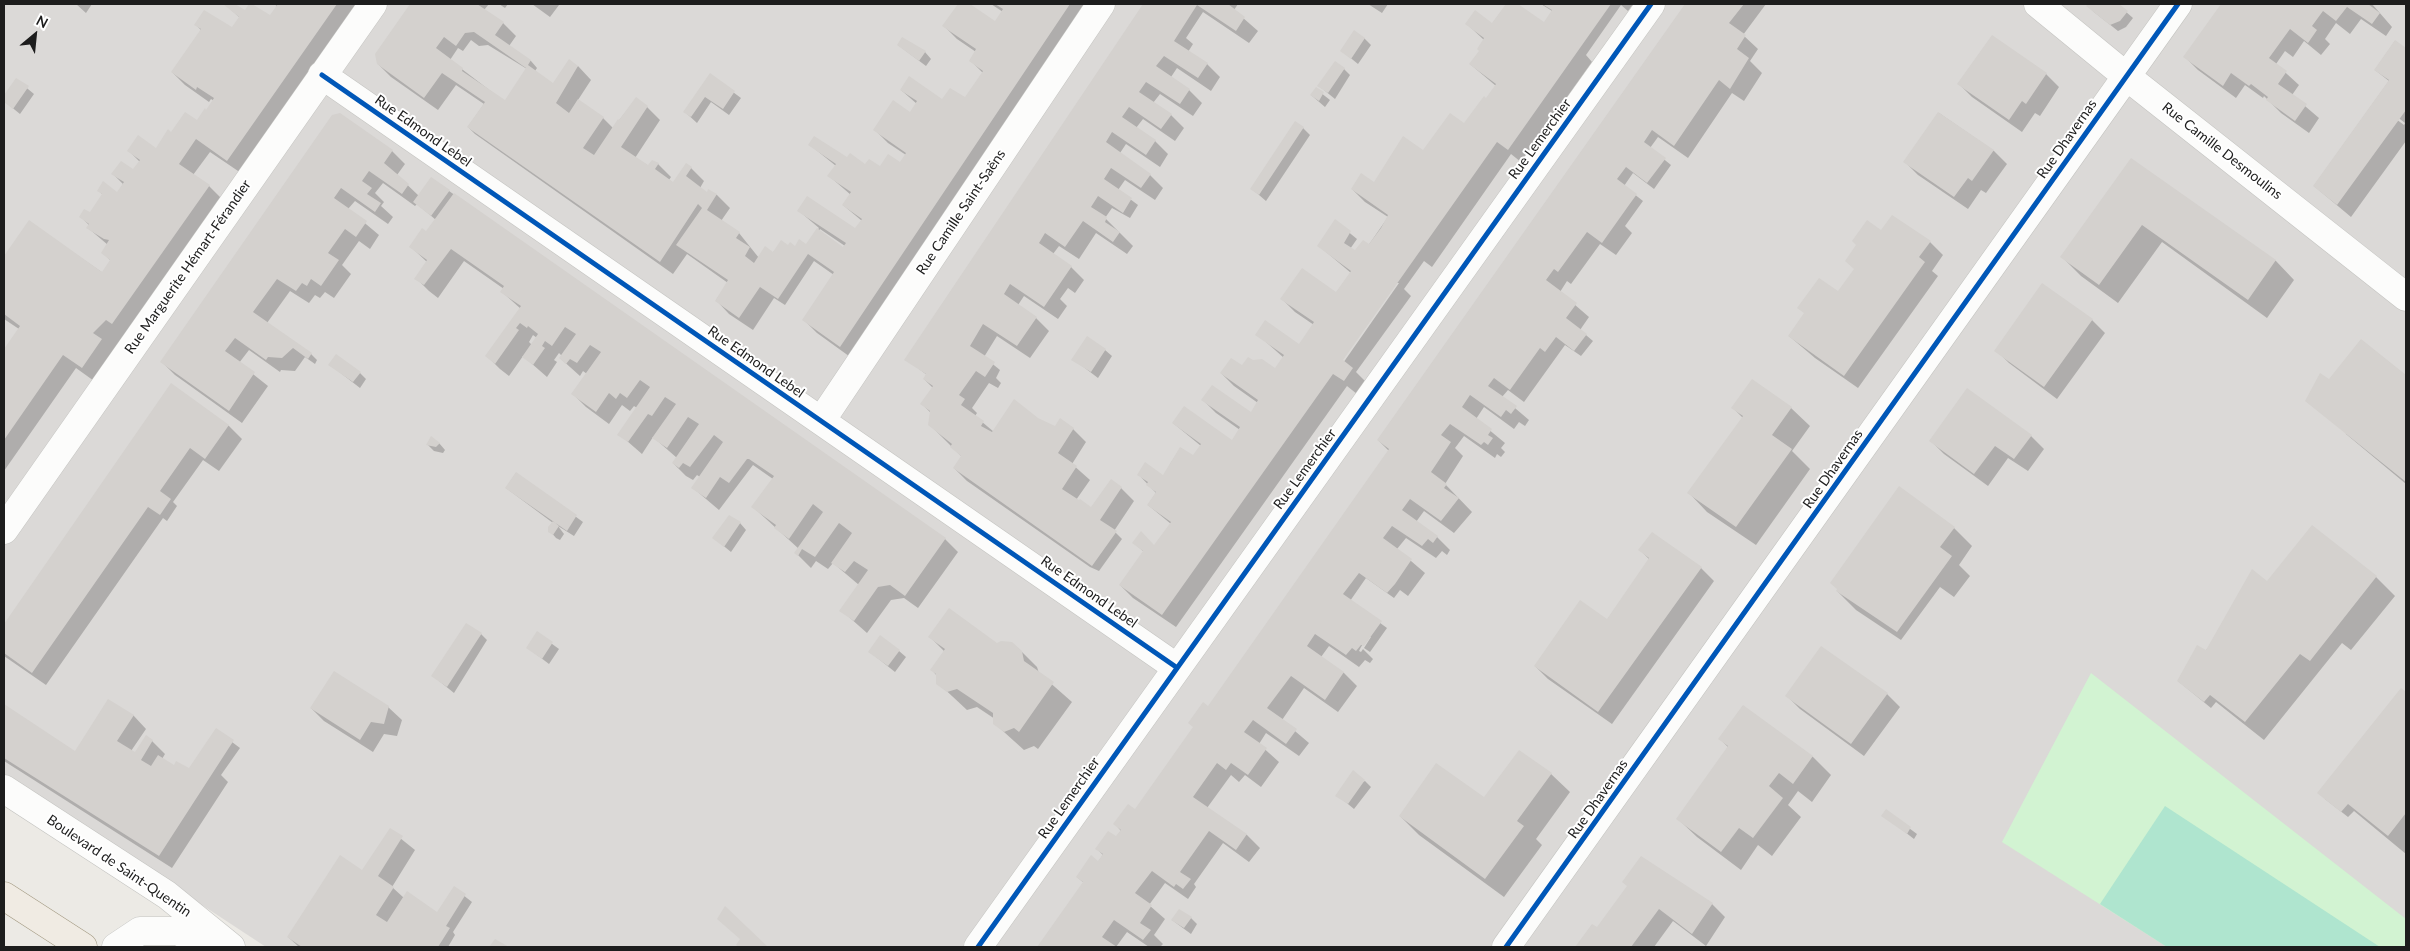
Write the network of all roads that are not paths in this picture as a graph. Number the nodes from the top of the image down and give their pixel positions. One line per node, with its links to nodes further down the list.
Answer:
1 (373, 4): 6 (street, Rue Marguerite Hémart-Férandier)
2 (1101, 4): 9 (street, Rue Camille Saint-Saëns)
3 (1651, 4): 11 (street, Rue Lemerchier)
4 (2038, 4): 7 (street, Rue Camille Desmoulins)
5 (2178, 4): 7 (street, Rue Dhavernas)
6 (322, 75): 9 (street, Rue Edmond Lebel); 10 (street, Rue Marguerite Hémart-Férandier)
7 (2126, 76): 8 (street, Rue Camille Desmoulins); 19 (street, Rue Dhavernas)
8 (2406, 297)
9 (822, 421): 11 (street, Rue Edmond Lebel)
10 (4, 530)
11 (1176, 667): 18 (street, Rue Lemerchier)
12 (4, 789): 17 (street, Boulevard de Saint-Quentin)
13 (4, 896): 14 (main road)
14 (83, 947)
15 (116, 947): 16 (street)
16 (216, 947)
17 (232, 947)
18 (978, 947)
19 (1506, 947)

